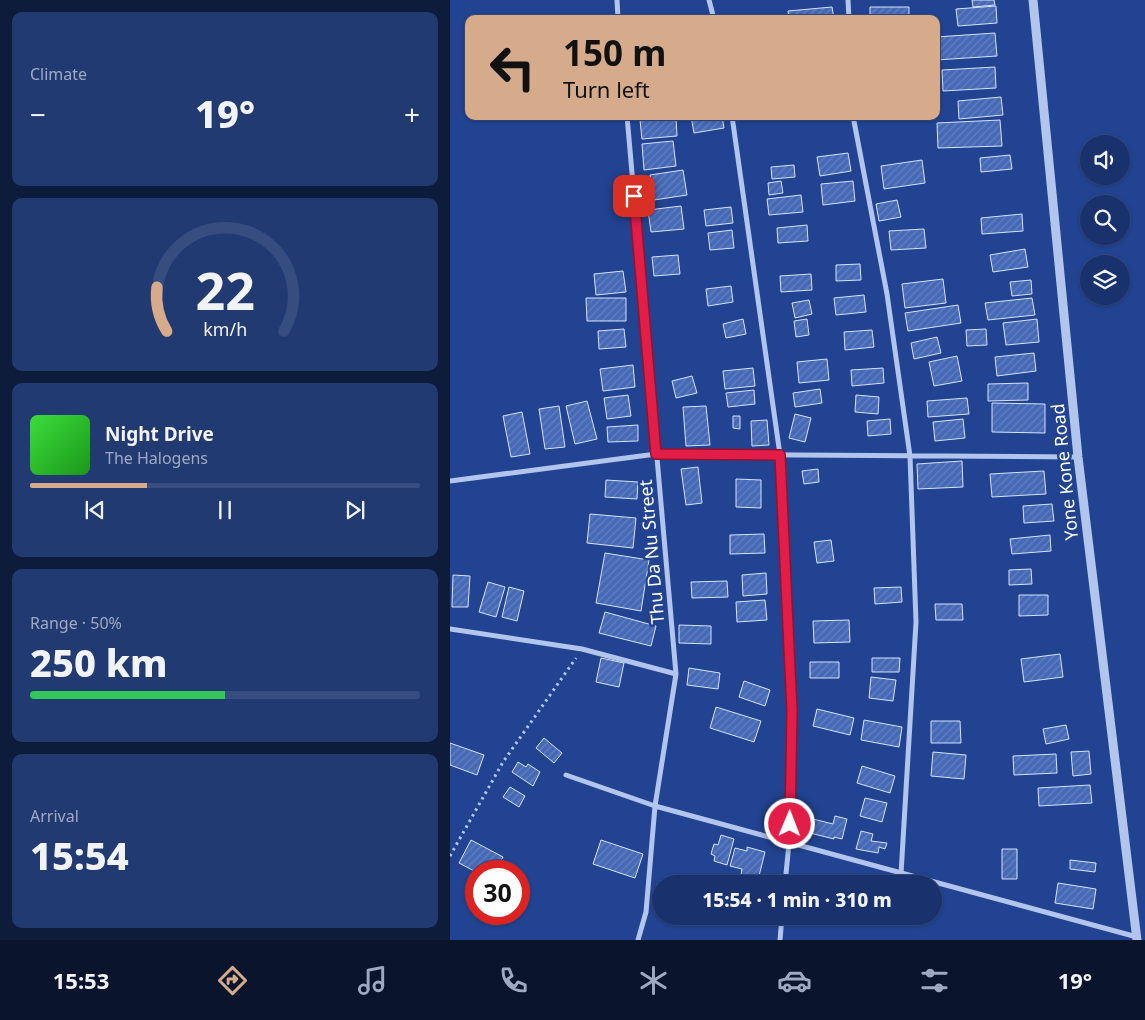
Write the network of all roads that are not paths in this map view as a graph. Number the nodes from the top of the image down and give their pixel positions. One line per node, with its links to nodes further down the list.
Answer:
1 (617, 0): 5 (street)
2 (709, 0): 6 (street)
3 (848, 0): 7 (street)
4 (1032, 0): 14 (street, Yone Kone Road)
5 (618, 15)
6 (713, 15)
7 (849, 15)
8 (627, 120): 11 (street, Thu Da Nu Street)
9 (733, 120): 12 (street)
10 (854, 120): 13 (street)
11 (656, 454): 12 (street); 15 (street); 17 (street, Thu Da Nu Street)
12 (780, 455): 13 (street); 20 (street)
13 (910, 456): 14 (street); 21 (street)
14 (1078, 457): 24 (street, Yone Kone Road)
15 (450, 481)
16 (450, 629): 17 (street)
17 (676, 674): 19 (street, Thu Da Nu Street)
18 (566, 775): 19 (street)
19 (655, 806): 20 (street); 25 (street, Thu Da Nu Street)
20 (789, 843): 21 (street); 22 (street)
21 (901, 874): 24 (street)
22 (787, 875)
23 (781, 925): 26 (street)
24 (1137, 938)
25 (638, 940)
26 (780, 940)

